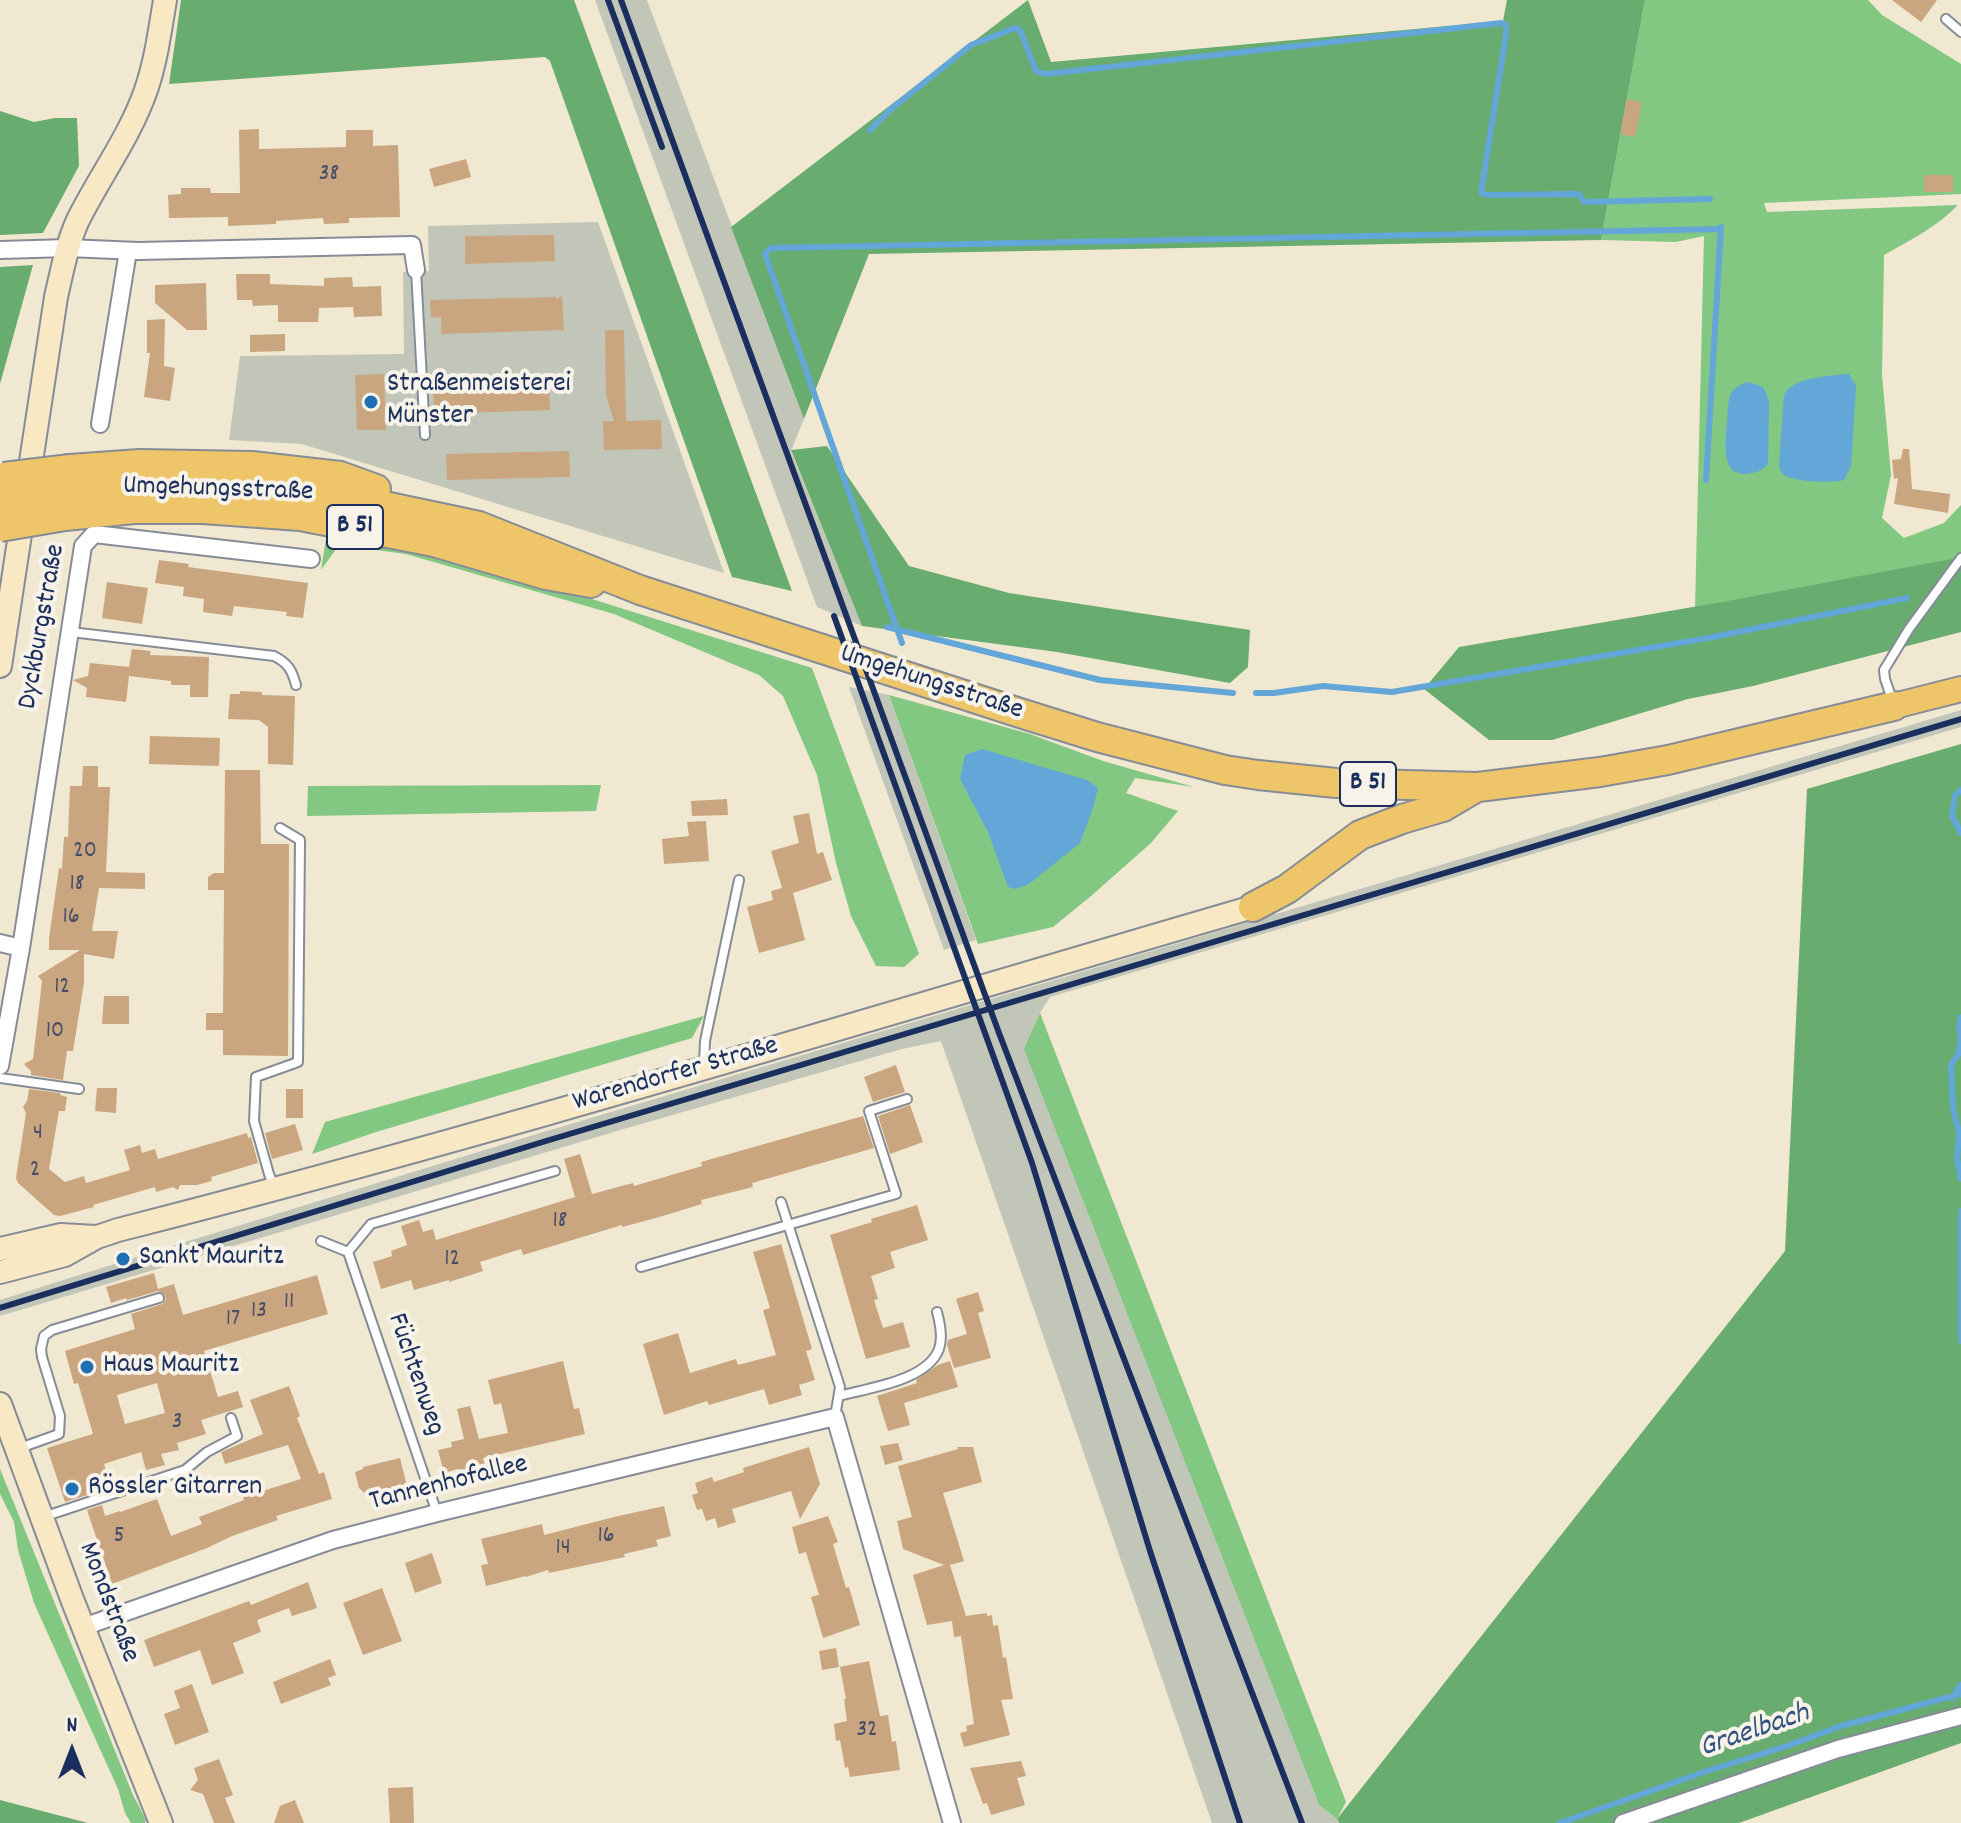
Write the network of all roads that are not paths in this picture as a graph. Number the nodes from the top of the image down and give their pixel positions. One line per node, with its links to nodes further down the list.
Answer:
1 (165, 0): 4 (main road, Dyckburgstraße)
2 (1946, 19): 3 (lane)
3 (1961, 32)
4 (68, 248): 5 (street); 6 (street); 17 (main road, Dyckburgstraße)
5 (0, 250)
6 (128, 251): 7 (street); 8 (street)
7 (416, 270): 9 (lane)
8 (100, 424)
9 (425, 435)
10 (1, 485): 11 (highway, bridge)
11 (68, 492): 12 (highway, B 51, bridge); 15 (highway, Umgehungsstraße / B 51); 15 (highway, Umgehungsstraße / B 51)
12 (0, 527)
13 (1961, 558): 20 (lane)
14 (311, 559): 16 (street, Dyckburgstraße)
15 (640, 590): 21 (highway, Umgehungsstraße / B 51)
16 (71, 632): 18 (lane); 26 (street, Dyckburgstraße)
17 (0, 666)
18 (296, 685)
19 (1961, 689): 20 (main road, B 51)
20 (1894, 706): 21 (highway, B 51)
21 (1478, 787): 24 (highway)
22 (280, 828): 33 (lane)
23 (739, 880): 28 (lane)
24 (1253, 907): 28 (main road, Warendorfer Straße)
25 (0, 943): 26 (street)
26 (21, 948): 27 (street, Dyckburgstraße)
27 (0, 1066)
28 (704, 1069): 33 (main road, Warendorfer Straße)
29 (0, 1078): 30 (lane)
30 (79, 1089)
31 (907, 1099): 35 (lane)
32 (555, 1171): 39 (lane)
33 (275, 1190): 36 (main road, Warendorfer Straße)
34 (781, 1202): 35 (lane)
35 (788, 1225): 40 (lane); 44 (lane)
36 (97, 1237): 38 (main road, Warendorfer Straße); 41 (main road, Warendorfer Straße)
37 (321, 1241): 39 (lane)
38 (0, 1249)
39 (348, 1252): 49 (lane, Füchtenweg)
40 (641, 1267)
41 (0, 1272)
42 (159, 1298): 48 (lane)
43 (937, 1312): 44 (lane)
44 (839, 1396): 46 (lane)
45 (0, 1404): 48 (main road, Mondstraße)
46 (835, 1417): 49 (street, Tannenhofallee); 54 (street)
47 (231, 1418): 50 (lane)
48 (16, 1449): 50 (main road, Mondstraße)
49 (437, 1513): 51 (street, Tannenhofallee)
50 (42, 1517): 51 (main road, Mondstraße)
51 (83, 1627): 53 (main road, Mondstraße)
52 (1961, 1716): 55 (street)
53 (161, 1823)
54 (952, 1823)
55 (1623, 1823)

